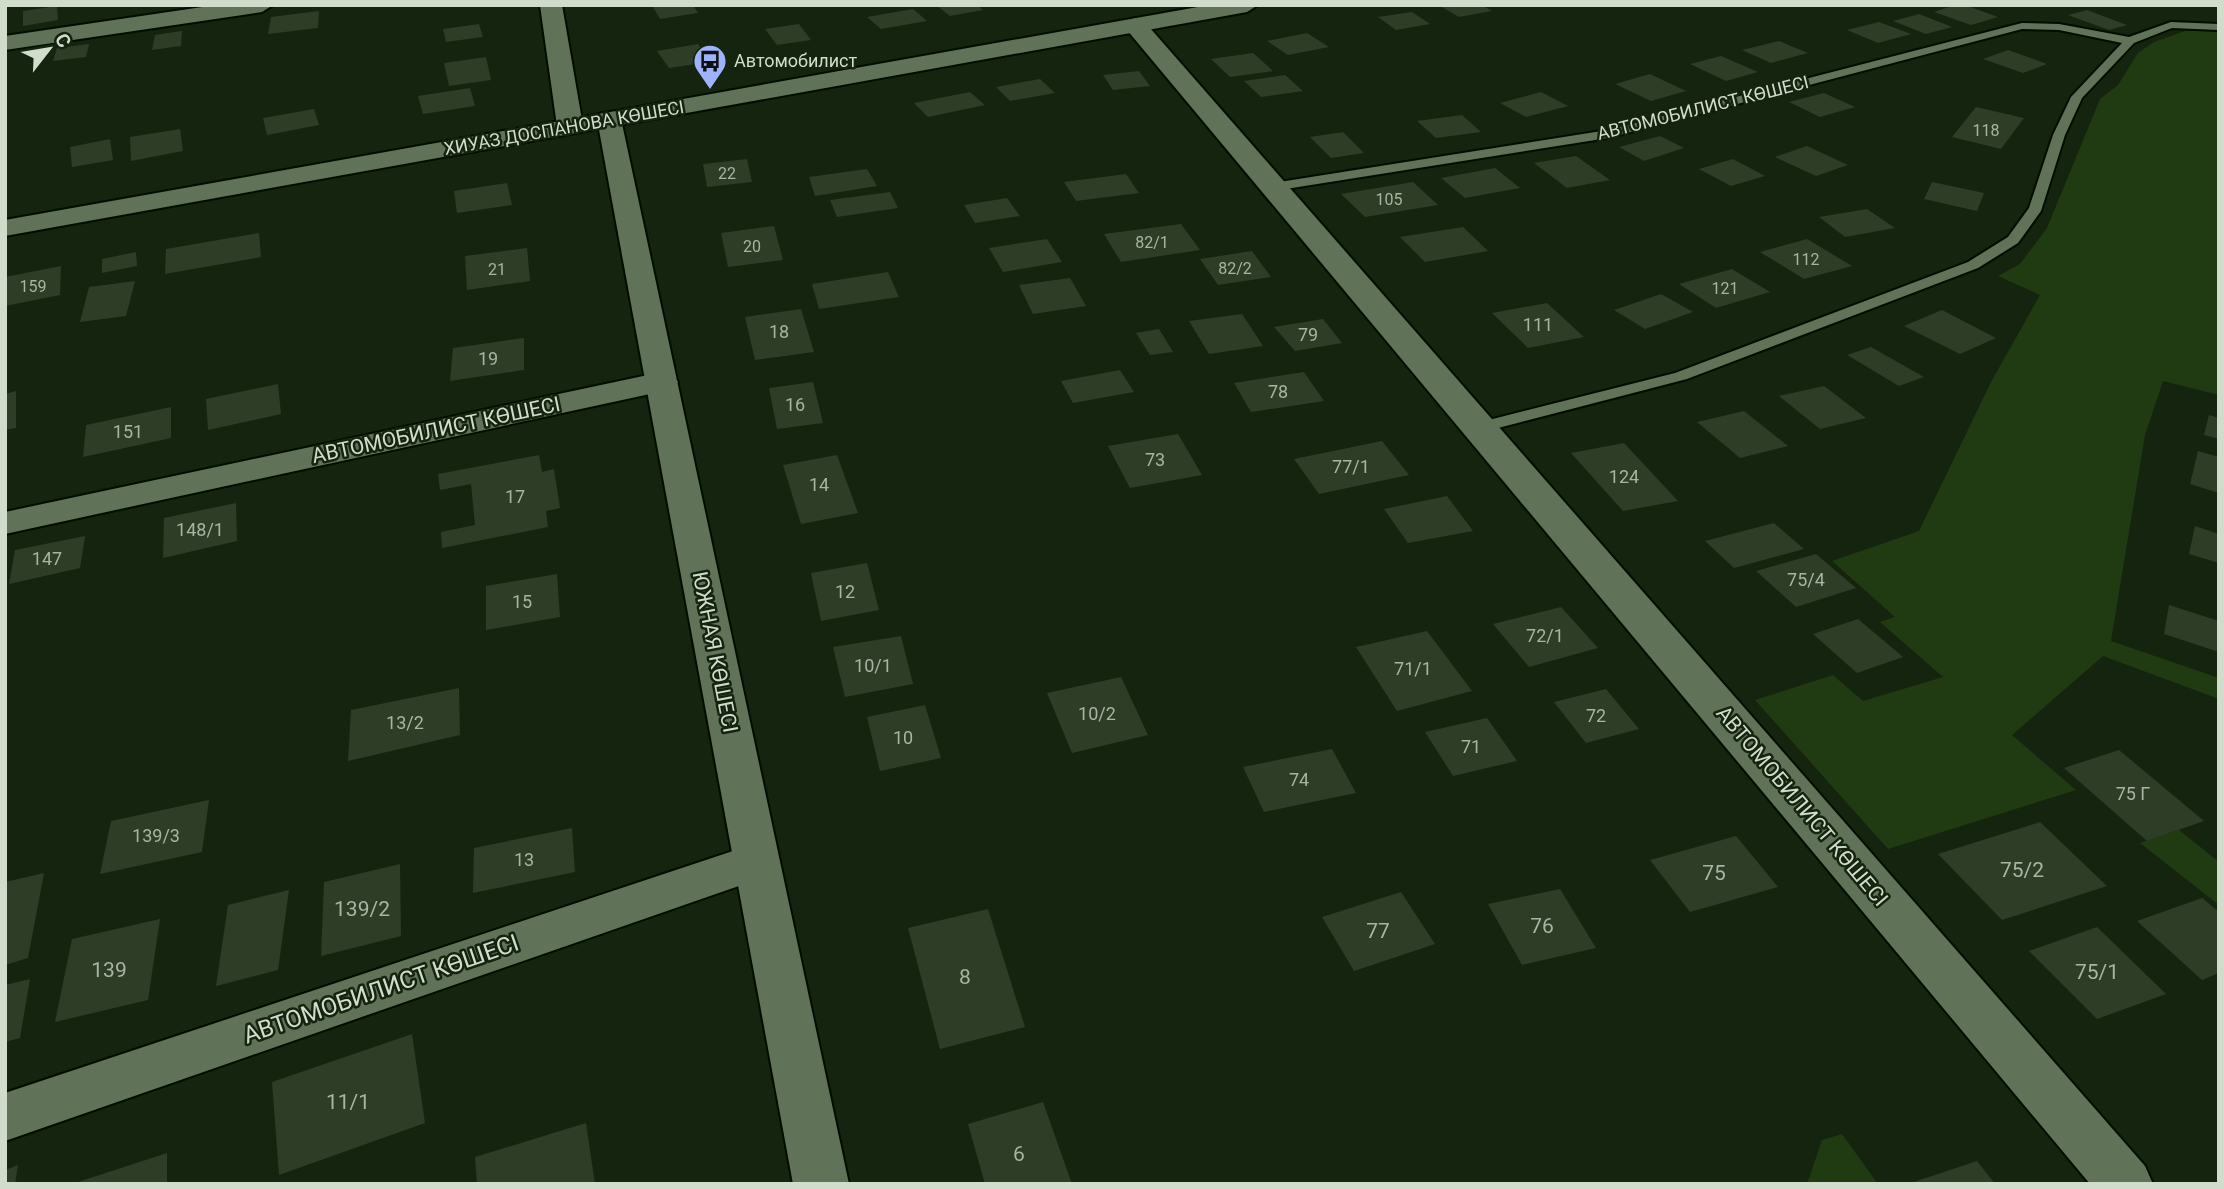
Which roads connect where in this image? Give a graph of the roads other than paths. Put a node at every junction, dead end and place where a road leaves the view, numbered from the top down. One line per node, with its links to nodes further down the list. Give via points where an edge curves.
1 (262, 5): 7 (street)
2 (551, 5): 9 (street)
3 (1247, 5): 4 (street, ХИУАЗ ДОСПАНОВА КӨШЕСІ)
4 (1135, 25): 8 (street, ХИУАЗ ДОСПАНОВА КӨШЕСІ); 10 (street, АВТОМОБИЛИСТ КӨШЕСІ)
5 (2219, 27): 6 (lane, via 2171,25)
6 (2130, 41): 10 (lane, АВТОМОБИЛИСТ КӨШЕСІ, via 2059,27 2022,26 1608,134); 13 (lane, via 2077,97 2059,135 2036,208 2013,240 1973,265 1681,376)
7 (5, 43)
8 (610, 119): 9 (street, ХИУАЗ ДОСПАНОВА КӨШЕСІ); 12 (street, ЮЖНАЯ КӨШЕСІ)
9 (570, 126): 11 (street, ХИУАЗ ДОСПАНОВА КӨШЕСІ)
10 (1273, 187): 13 (street, АВТОМОБИЛИСТ КӨШЕСІ)
11 (5, 228)
12 (662, 382): 14 (street, АВТОМОБИЛИСТ КӨШЕСІ); 15 (street, ЮЖНАЯ КӨШЕСІ)
13 (1479, 428): 18 (street, АВТОМОБИЛИСТ КӨШЕСІ)
14 (5, 523)
15 (757, 861): 16 (street, АВТОМОБИЛИСТ КӨШЕСІ); 17 (street, ЮЖНАЯ КӨШЕСІ)
16 (5, 1117)
17 (821, 1184)
18 (2125, 1184)

